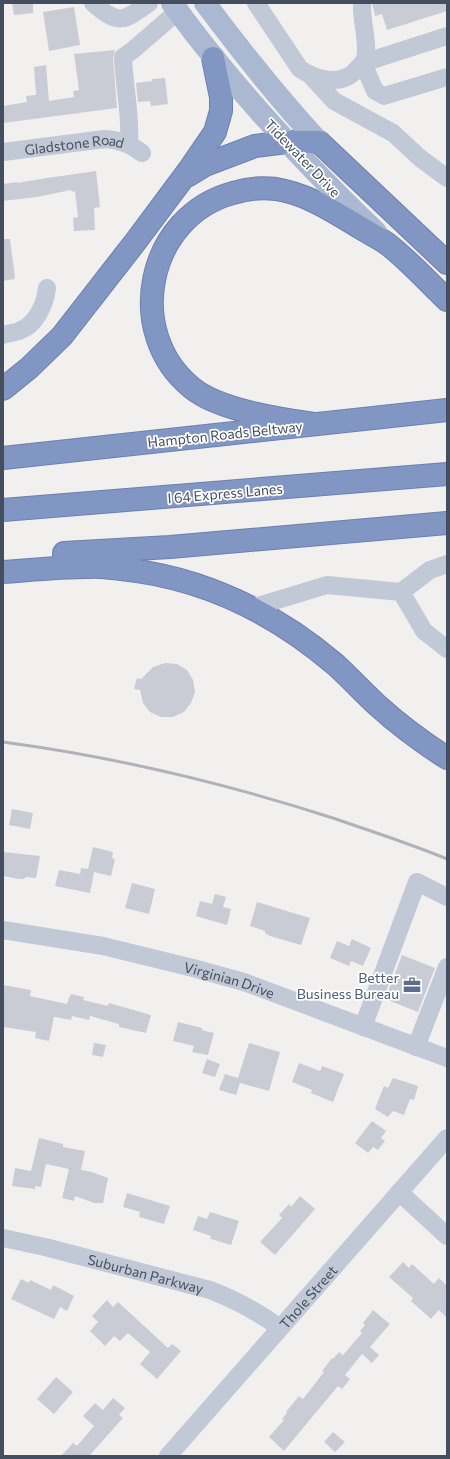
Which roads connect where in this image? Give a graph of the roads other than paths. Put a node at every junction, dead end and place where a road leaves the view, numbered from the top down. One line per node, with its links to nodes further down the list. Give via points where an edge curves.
1 (92, 3): 2 (street, via 106,15 121,20 132,16)
2 (149, 3)
3 (205, 3): 13 (main road, Tidewater Drive, via 257,72)
4 (256, 3): 10 (street, via 300,69)
5 (362, 3): 9 (street, via 365,59)
6 (175, 7): 8 (main road, Tidewater Drive); 14 (street, Gladstone Road, via 123,57 130,126 136,148 116,139 105,138)
7 (447, 36): 9 (street)
8 (214, 58): 12 (main road, Tidewater Drive); 16 (highway, via 221,97 220,119 215,132)
9 (362, 63): 10 (street, via 355,72 345,78 323,80); 11 (street, via 375,91 384,96)
10 (311, 76): 15 (street, via 334,101 393,133)
11 (447, 77)
12 (287, 142): 13 (highway); 16 (highway, via 256,146 205,165); 18 (main road, Tidewater Drive)
13 (319, 142): 17 (highway, Tidewater Drive)
14 (3, 152)
15 (447, 178)
16 (181, 180): 24 (highway, via 62,336)
17 (361, 184): 19 (highway, via 398,208); 20 (highway, Tidewater Drive)
18 (390, 245): 22 (highway, Tidewater Drive); 26 (highway, via 315,201 296,193 258,188 242,190 204,204 174,233 164,251 154,276 151,308 160,346 179,375 192,388 226,404 277,418)
19 (447, 246)
20 (447, 263)
21 (47, 288): 23 (street, via 43,305 30,325 20,331)
22 (447, 300)
23 (3, 335)
24 (3, 389)
25 (447, 410): 26 (highway, Hampton Roads Beltway)
26 (314, 424): 27 (highway, Hampton Roads Beltway)
27 (3, 458)
28 (447, 474): 29 (highway, I 64 Express Lanes)
29 (3, 510)
30 (447, 523): 31 (highway)
31 (3, 557)
32 (447, 564): 34 (street, via 430,570)
33 (3, 572): 35 (highway, via 89,566 144,572 205,587)
34 (401, 592): 35 (street, via 327,585); 36 (street, via 424,631)
35 (251, 608): 37 (highway, via 306,642 403,727)
36 (447, 650)
37 (447, 758)
38 (447, 897): 41 (street, via 418,882)
39 (3, 930): 41 (street, Virginian Drive, via 103,946 207,972 244,982)
40 (447, 967): 42 (street)
41 (363, 1027): 42 (street, Virginian Drive)
42 (416, 1047): 43 (street, Virginian Drive)
43 (446, 1057)
44 (447, 1138): 45 (street, Thole Street)
45 (399, 1192): 46 (street); 48 (street, Thole Street)
46 (447, 1236)
47 (3, 1238): 48 (street, Suburban Parkway, via 210,1290 258,1312)
48 (280, 1328): 49 (street, Thole Street)
49 (168, 1456)

